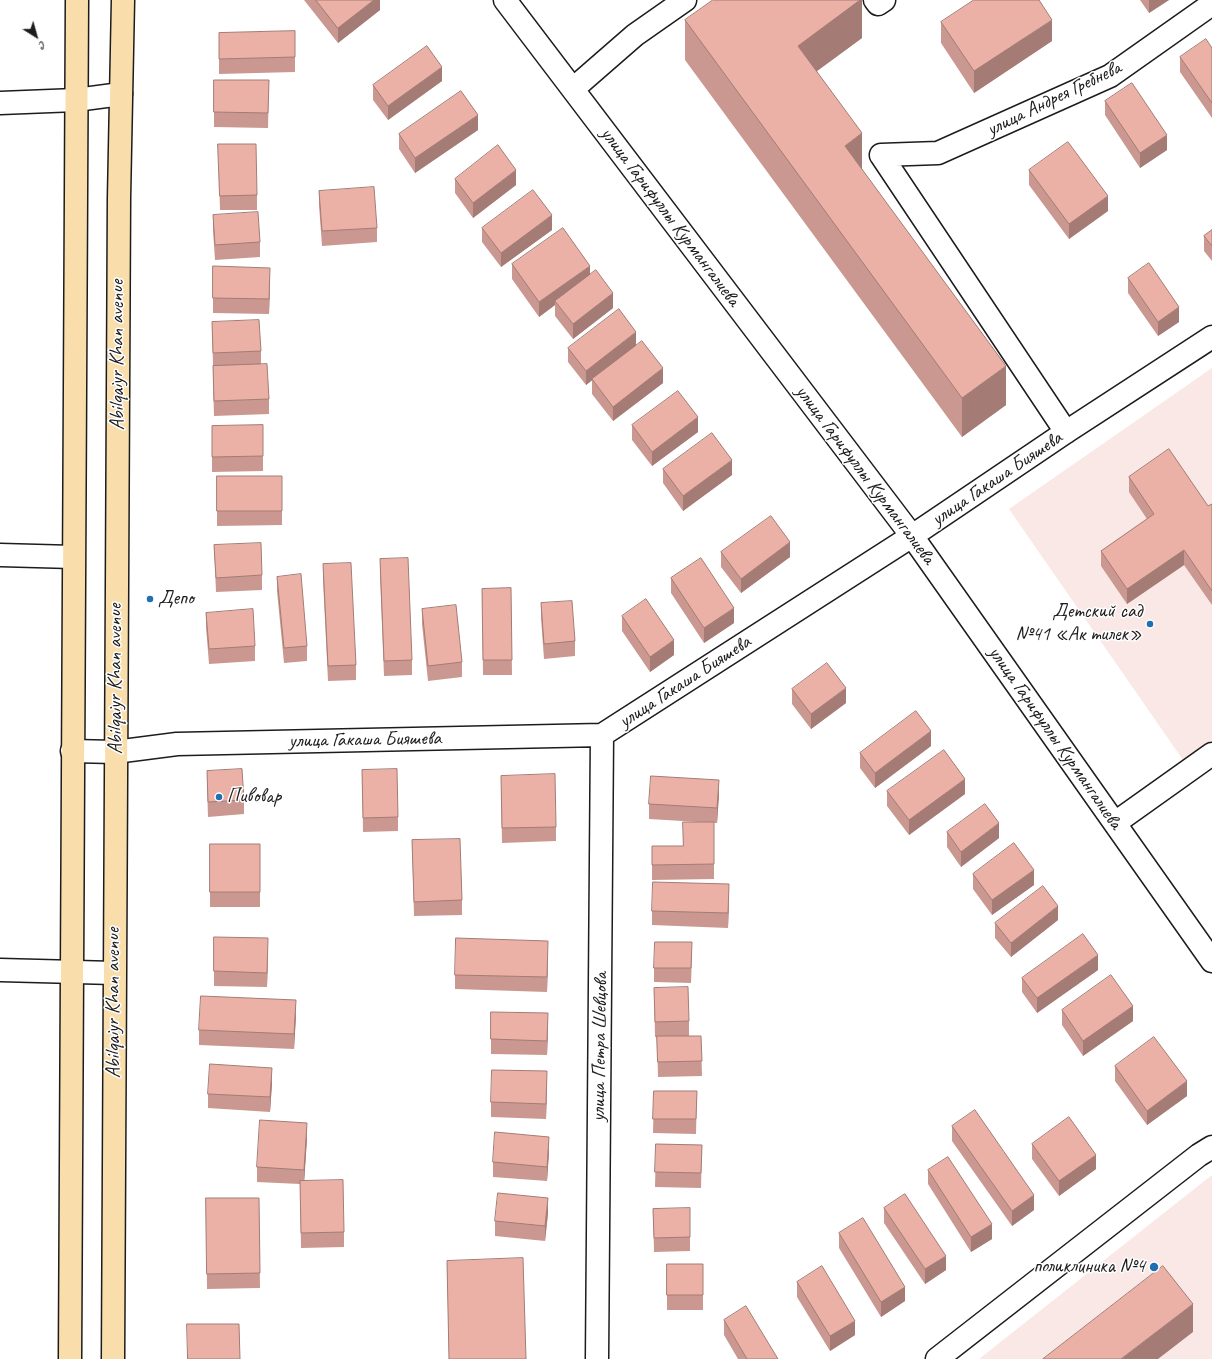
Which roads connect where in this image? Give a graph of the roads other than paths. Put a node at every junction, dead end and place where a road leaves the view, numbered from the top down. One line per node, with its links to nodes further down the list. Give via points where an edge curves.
1 (77, 0): 10 (main road)
2 (123, 0): 9 (main road, Abilqaiyr Khan avenue)
3 (505, 0): 8 (street, улица Гарифуллы Курмангалиева)
4 (685, 0): 8 (street, via 635,35)
5 (875, 0): 6 (street, via 878,4)
6 (884, 0)
7 (1212, 4): 13 (street, улица Андрея Гребнева, via 1103,79 938,153 881,155)
8 (573, 89): 14 (street, улица Гарифуллы Курмангалиева)
9 (121, 94): 10 (street); 19 (main road, Abilqaiyr Khan avenue)
10 (76, 100): 11 (street); 16 (main road)
11 (0, 103)
12 (1212, 337): 13 (street, улица Гакаша Бияшева)
13 (1066, 432): 14 (street, улица Гакаша Бияшева)
14 (912, 536): 17 (street, улица Гакаша Бияшева); 21 (street, улица Гарифуллы Курмангалиева)
15 (0, 556): 16 (street)
16 (73, 558): 18 (main road)
17 (602, 735): 19 (street, улица Гакаша Бияшева, via 177,744); 29 (street, улица Петра Шевцова)
18 (72, 752): 19 (street, улица Гакаша Бияшева); 24 (main road)
19 (115, 752): 25 (main road, Abilqaiyr Khan avenue)
20 (1212, 754): 21 (street)
21 (1115, 823): 22 (street, улица Гарифуллы Курмангалиева)
22 (1212, 961)
23 (0, 970): 24 (street)
24 (71, 972): 25 (street); 27 (main road)
25 (114, 973): 28 (main road, Abilqaiyr Khan avenue)
26 (1212, 1147): 30 (street)
27 (70, 1359)
28 (113, 1359)
29 (597, 1359)
30 (936, 1359)

